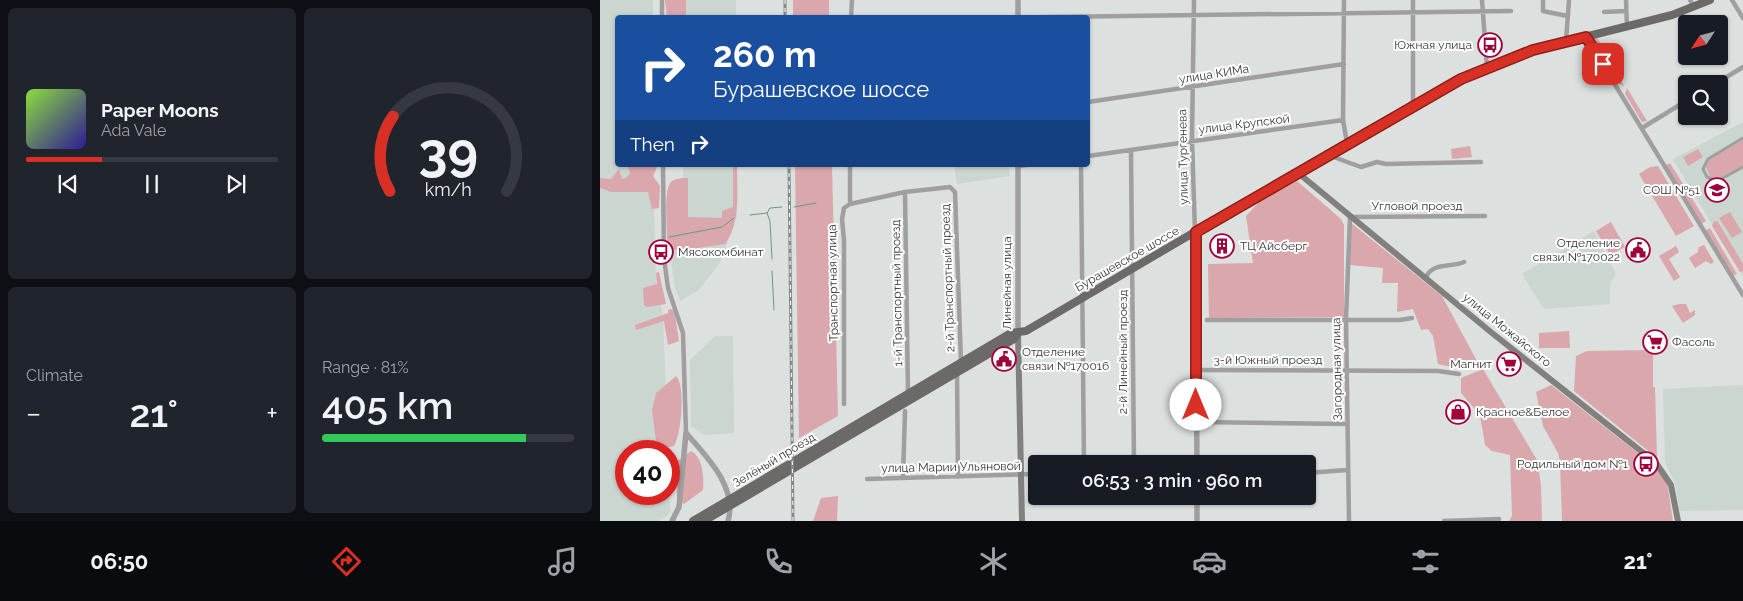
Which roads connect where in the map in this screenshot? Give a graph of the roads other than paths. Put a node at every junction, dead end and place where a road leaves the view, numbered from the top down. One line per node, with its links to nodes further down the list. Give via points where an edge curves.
1 (662, 0): 21 (street)
2 (852, 0): 22 (street)
3 (1018, 0): 23 (street)
4 (1194, 0): 24 (street, улица Тургенева)
5 (1344, 0): 20 (street)
6 (1412, 0): 19 (street)
7 (1482, 0): 15 (street)
8 (1543, 0): 26 (street, via 1543,11)
9 (1569, 0): 26 (street)
10 (1626, 0): 17 (street)
11 (1690, 0): 14 (street)
12 (1710, 0): 14 (main road, Бурашевское шоссе)
13 (1732, 0): 27 (street)
14 (1694, 7): 28 (main road, Бурашевское шоссе)
15 (1482, 11): 16 (street); 19 (street); 33 (street)
16 (1511, 11)
17 (1626, 11): 18 (street); 28 (street)
18 (1604, 12)
19 (1413, 13): 20 (street); 37 (street)
20 (1344, 14): 24 (street); 31 (street)
21 (662, 15)
22 (851, 15)
23 (1018, 15)
24 (1193, 15): 25 (street); 35 (street, улица Тургенева)
25 (1090, 16)
26 (1567, 16): 30 (street)
27 (1743, 18)
28 (1627, 27): 29 (main road, Бурашевское шоссе)
29 (1586, 37): 30 (main road, Бурашевское шоссе); 40 (street)
30 (1566, 41): 33 (main road, Бурашевское шоссе)
31 (1344, 64): 35 (street, улица КИМа); 39 (street)
32 (1743, 67): 34 (street)
33 (1487, 68): 37 (main road, Бурашевское шоссе)
34 (1728, 76)
35 (1192, 87): 36 (street, улица КИМа); 42 (street, улица Тургенева)
36 (1090, 102)
37 (1413, 105): 43 (main road, Бурашевское шоссе)
38 (1678, 106): 40 (street)
39 (1343, 120): 42 (street, улица Крупской); 43 (street)
40 (1642, 128): 63 (street)
41 (1743, 138): 52 (street, via 1708,159 1703,169 1707,177 1717,181)
42 (1192, 140): 44 (street, улица Крупской); 59 (street, улица Тургенева)
43 (1347, 143): 45 (main road, Бурашевское шоссе)
44 (1131, 150): 46 (street, улица Крупской); 61 (street, 2-й Линейный проезд)
45 (1328, 155): 47 (street, via 1361,167 1377,162); 53 (main road, Бурашевское шоссе)
46 (1090, 156)
47 (1481, 162)
48 (663, 167): 81 (street, via 664,258 668,288 683,333)
49 (850, 167): 56 (street, Транспортная улица)
50 (1018, 167): 69 (street, Линейная улица)
51 (1081, 167): 65 (street)
52 (1743, 168): 54 (street)
53 (1297, 172): 58 (main road, улица Можайского); 59 (main road, Бурашевское шоссе)
54 (1721, 182)
55 (905, 192): 56 (street); 70 (street, 2-й Транспортный проезд, via 950,187 956,192); 75 (street, 1-й Транспортный проезд)
56 (850, 204): 76 (street, Транспортная улица, via 844,208 842,219)
57 (1485, 216): 58 (street, Угловой проезд)
58 (1350, 217): 62 (main road, улица Можайского); 67 (street, Загородная улица)
59 (1196, 232): 61 (main road, Бурашевское шоссе); 71 (street, улица Тургенева)
60 (1464, 262): 62 (street, via 1435,267)
61 (1133, 268): 65 (main road, Бурашевское шоссе); 85 (street, 2-й Линейный проезд)
62 (1427, 275): 104 (main road, улица Можайского, via 1658,466 1671,485)
63 (1741, 286): 64 (street)
64 (1743, 295)
65 (1081, 298): 69 (main road, Бурашевское шоссе); 84 (street)
66 (1412, 318): 67 (street)
67 (1346, 319): 68 (street); 72 (street, Загородная улица)
68 (1206, 320)
69 (1018, 333): 70 (main road, Бурашевское шоссе, via 1010,333); 73 (main road, Бурашевское шоссе, via 1014,339); 89 (main road, Линейная улица)
70 (961, 362): 75 (main road, Бурашевское шоссе)
71 (1196, 370): 72 (street, 3-й Южный проезд); 79 (street, улица Тургенева)
72 (1347, 370): 74 (street, 3-й Южный проезд, via 1438,370); 80 (street, Загородная улица)
73 (957, 372): 78 (main road, Бурашевское шоссе); 91 (street)
74 (1458, 374)
75 (908, 393): 78 (main road, Бурашевское шоссе)
76 (844, 404)
77 (904, 411): 92 (street)
78 (868, 421): 97 (main road, Зелёный проезд); 98 (main road, Зелёный проезд)
79 (1197, 422): 80 (street); 86 (street, улица Тургенева)
80 (1347, 424): 87 (street, Загородная улица)
81 (686, 433): 82 (street); 83 (street)
82 (702, 451): 83 (street, via 692,448); 99 (street, via 723,483 730,505)
83 (684, 453): 96 (street, via 679,507)
84 (1084, 455)
85 (1134, 455)
86 (1197, 455)
87 (1347, 470): 88 (street); 102 (street, Загородная улица)
88 (1316, 472)
89 (1021, 475): 90 (street, улица Марии Ульяновой); 91 (street, улица Марии Ульяновой); 100 (main road, Линейная улица)
90 (1028, 475)
91 (958, 477): 92 (street, улица Марии Ульяновой)
92 (903, 478): 93 (street, улица Марии Ульяновой)
93 (867, 479)
94 (1197, 505): 101 (street)
95 (1499, 520): 103 (street)
96 (672, 521)
97 (693, 521)
98 (704, 521)
99 (728, 521)
100 (1022, 521)
101 (1197, 521)
102 (1348, 521)
103 (1444, 521)
104 (1678, 521)

